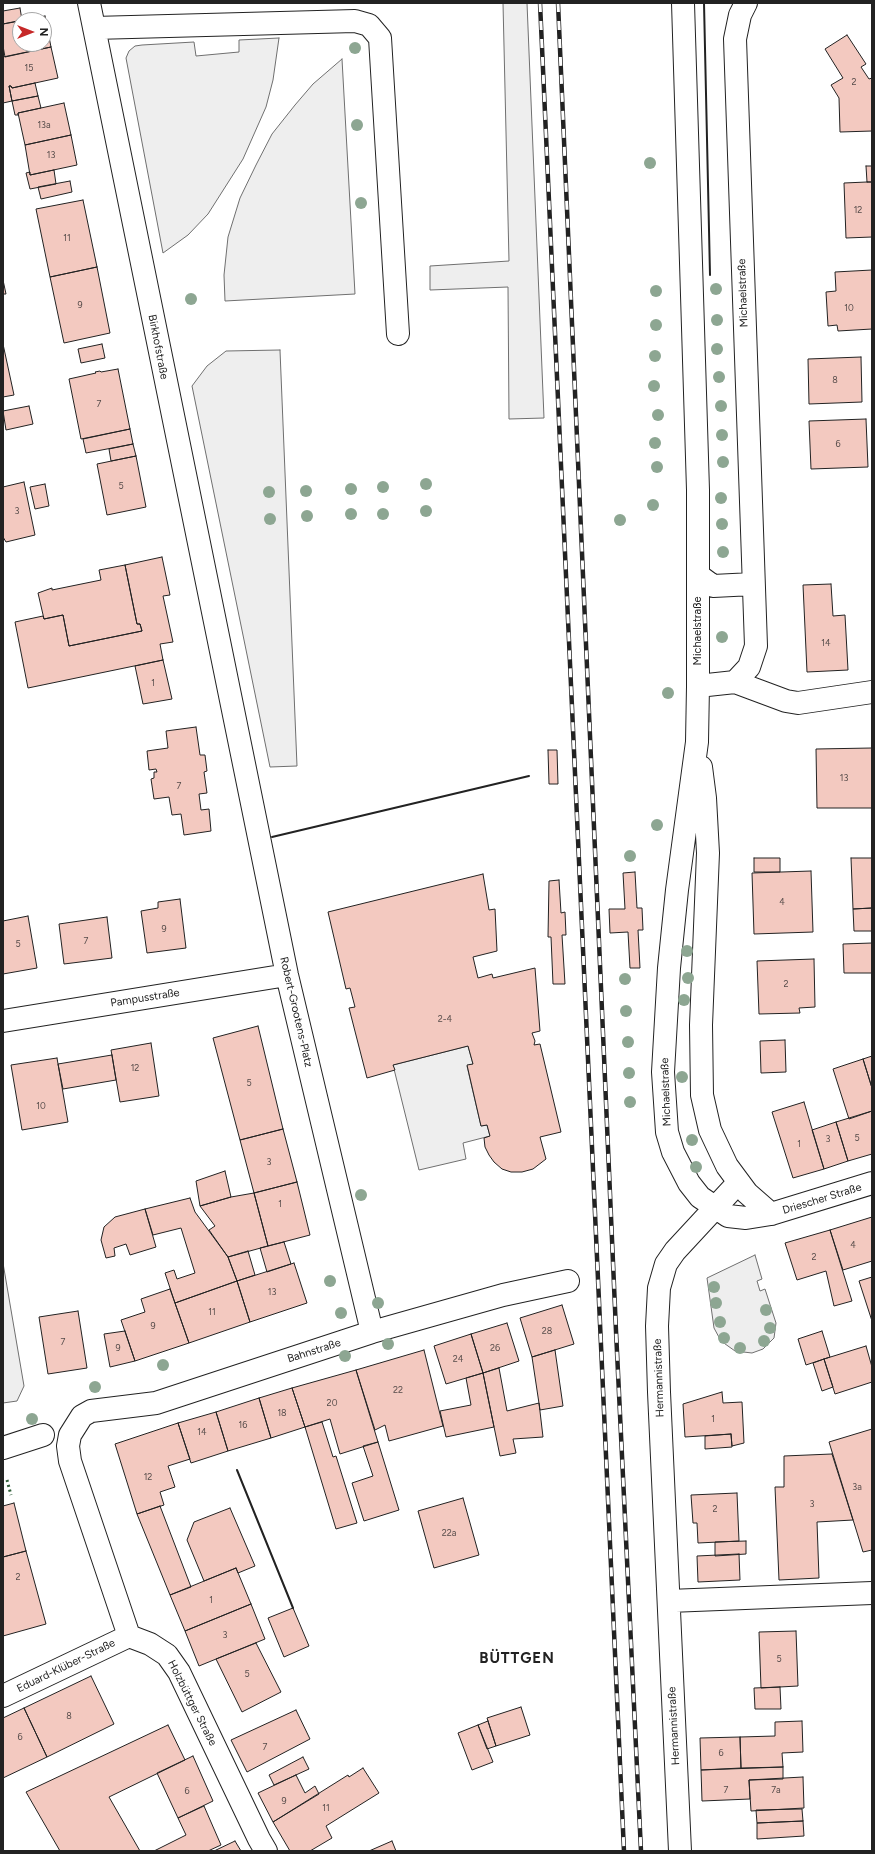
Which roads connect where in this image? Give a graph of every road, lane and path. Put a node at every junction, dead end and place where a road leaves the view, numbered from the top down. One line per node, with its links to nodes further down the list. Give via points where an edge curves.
1 (89, 3): 4 (street, Birkhofstraße)
2 (683, 3): 6 (street, Michaelstraße, via 698,490)
3 (746, 3): 7 (street, Michaelstraße, via 740,15 735,39)
4 (94, 28): 5 (street, via 355,21 369,25 380,38); 10 (street, Birkhofstraße)
5 (398, 334)
6 (698, 575): 7 (street, Michaelstraße, via 713,586); 9 (street, Michaelstraße)
7 (753, 584): 8 (street, Michaelstraße, via 756,646 749,668)
8 (735, 682): 9 (street); 11 (street, via 786,702 798,703)
9 (698, 686): 12 (street, Michaelstraße)
10 (229, 690): 13 (street, Robert-Grootens-Platz)
11 (872, 692)
12 (697, 742): 16 (street, Michaelstraße, via 705,798 708,853 702,1095 713,1137); 17 (street, Michaelstraße, via 677,890 663,1072 667,1132 673,1152 689,1184)
13 (287, 975): 14 (street, Pampusstraße); 20 (street, Robert-Grootens-Platz)
14 (3, 1022)
15 (872, 1183): 18 (street, Driescher Straße)
16 (738, 1184): 17 (street, Hermannistraße); 18 (street, Michaelstraße)
17 (714, 1208): 18 (street, Michaelstraße, via 736,1218); 24 (street, Hermannistraße, via 666,1264 659,1288 659,1392)
18 (771, 1214)
19 (568, 1281): 20 (street, Bahnstraße, via 503,1295)
20 (372, 1332): 25 (street, Bahnstraße, via 156,1404 91,1411 82,1416 70,1435 70,1461)
21 (43, 1435): 22 (street)
22 (3, 1448)
23 (872, 1593): 24 (street)
24 (669, 1601): 28 (street, Hermannistraße)
25 (129, 1636): 26 (street, Eduard-Klüber-Straße); 27 (street, Holzbüttger Straße, via 150,1644 167,1655 179,1672)
26 (3, 1696)
27 (266, 1851)
28 (680, 1851)

